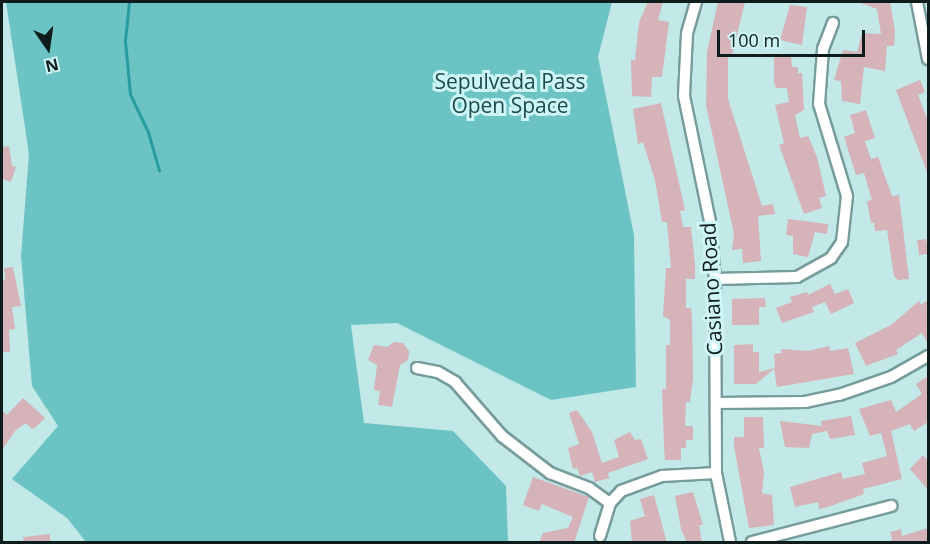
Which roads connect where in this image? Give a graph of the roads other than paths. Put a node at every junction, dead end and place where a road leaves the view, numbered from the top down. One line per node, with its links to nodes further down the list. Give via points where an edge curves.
1 (696, 2): 5 (street, Casiano Road, via 687,34 684,96 710,222)
2 (916, 2): 4 (street)
3 (833, 23): 5 (street, via 823,49 819,104 847,196 842,242 831,258 797,277)
4 (928, 59)
5 (715, 279): 8 (street, Casiano Road)
6 (928, 356): 8 (street, via 891,377 838,395 805,402)
7 (417, 368): 10 (street, via 438,372 456,382 502,436 550,473 589,488)
8 (716, 403): 9 (street, Casiano Road)
9 (716, 473): 10 (street, via 638,482 621,490); 13 (street, Casiano Road)
10 (610, 503): 12 (street)
11 (891, 506): 14 (street)
12 (600, 536)
13 (730, 543)
14 (752, 543)

